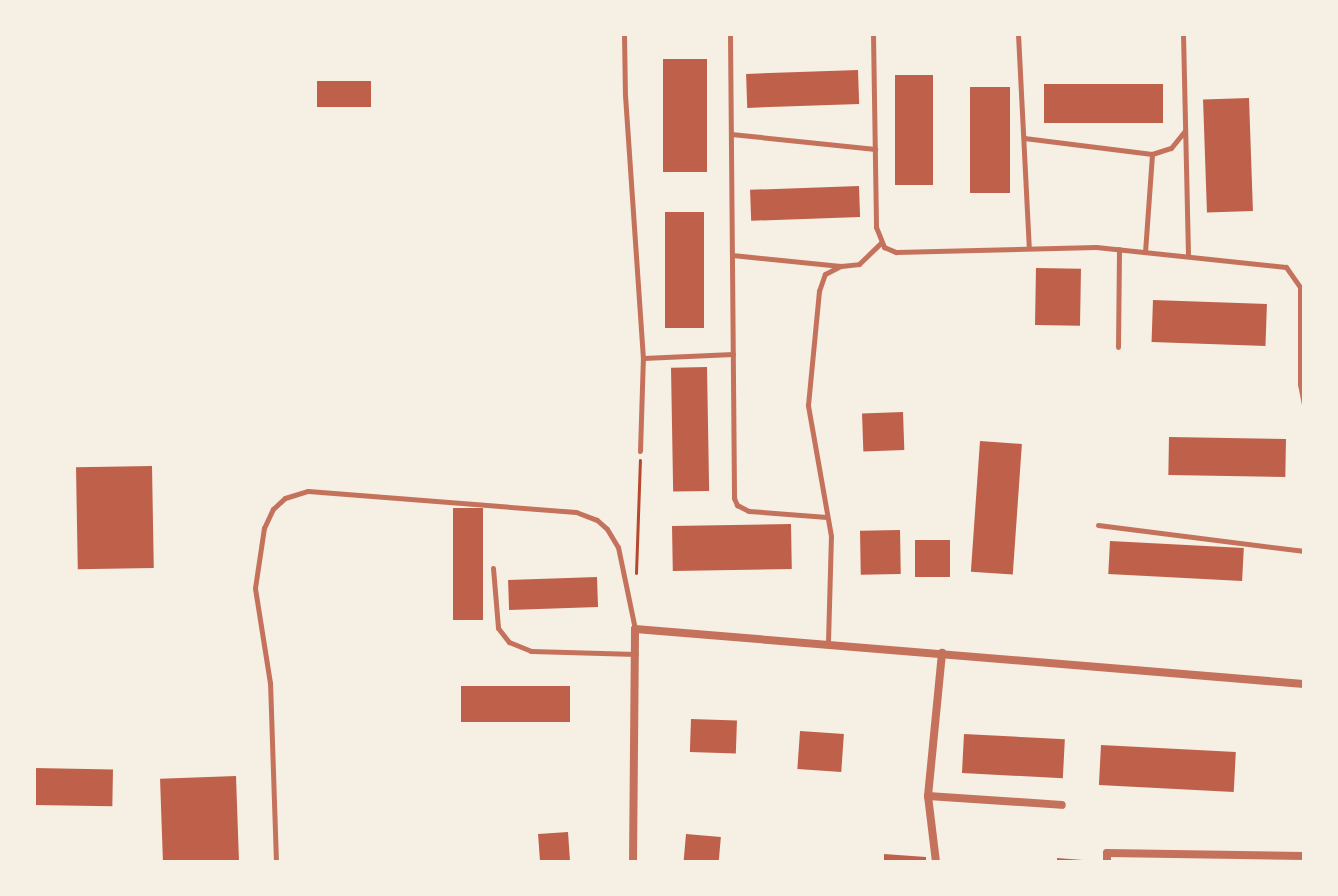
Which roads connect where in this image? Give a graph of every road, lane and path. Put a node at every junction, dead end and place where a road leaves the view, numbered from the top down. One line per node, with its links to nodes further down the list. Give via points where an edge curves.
1 (624, 34): 20 (lane)
2 (730, 34): 7 (lane)
3 (873, 34): 9 (lane)
4 (1018, 34): 8 (lane)
5 (1183, 34): 6 (lane)
6 (1185, 130): 10 (lane, via 1171,148); 16 (lane)
7 (731, 134): 9 (lane); 15 (lane)
8 (1024, 138): 10 (lane); 12 (lane)
9 (875, 149): 11 (lane)
10 (1152, 154): 14 (lane)
11 (881, 243): 12 (lane, via 896,252); 17 (lane, via 865,261)
12 (1029, 248): 13 (lane)
13 (1119, 249): 14 (lane); 18 (lane)
14 (1145, 252): 16 (lane)
15 (732, 255): 17 (lane); 19 (lane)
16 (1188, 255): 21 (lane, via 1272,263 1294,276 1300,287)
17 (841, 266): 23 (lane, via 825,274 819,291 808,405)
18 (1118, 347)
19 (733, 354): 20 (lane); 23 (lane, via 737,505 749,511)
20 (643, 358): 22 (lane)
21 (1304, 405)
22 (640, 451): 27 (path)
23 (827, 517): 29 (lane)
24 (1098, 525): 25 (lane)
25 (1304, 551)
26 (493, 568): 31 (lane, via 498,628 509,642 531,651)
27 (636, 579)
28 (635, 629): 29 (street); 31 (street); 37 (lane, via 618,547 597,520 576,512 308,491 285,498 264,528 255,588 270,683)
29 (828, 642): 30 (street)
30 (942, 653): 32 (street); 33 (street)
31 (637, 654): 38 (street)
32 (1304, 684)
33 (928, 796): 34 (street); 39 (street)
34 (1062, 805)
35 (1304, 856): 36 (street)
36 (1147, 858): 40 (street, via 1107,853)
37 (276, 862)
38 (633, 862)
39 (936, 862)
40 (1107, 862)

